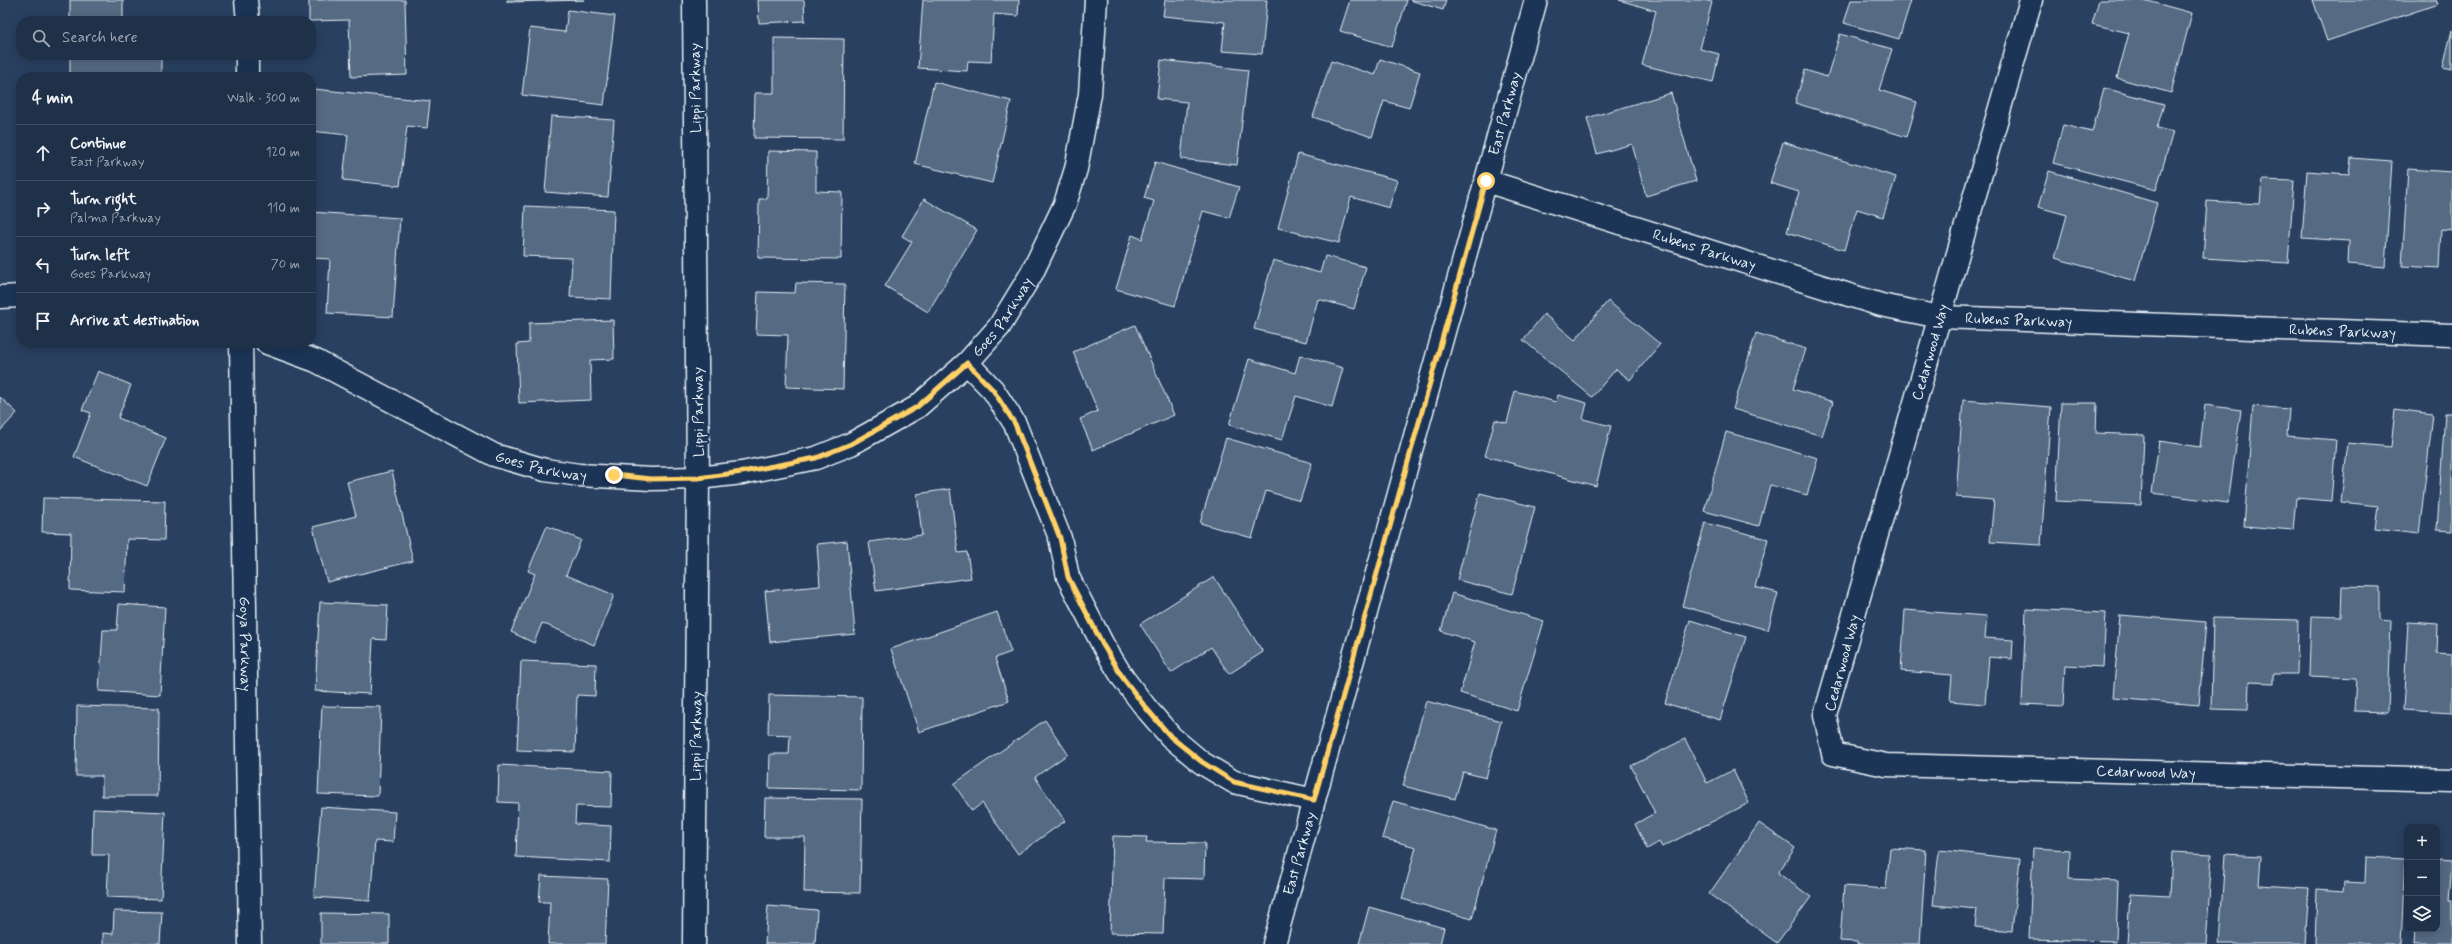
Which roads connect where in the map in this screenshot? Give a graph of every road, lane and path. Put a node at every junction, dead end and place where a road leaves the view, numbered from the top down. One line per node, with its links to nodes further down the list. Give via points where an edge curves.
1 (246, 0): 6 (street)
2 (694, 0): 17 (street, Lippi Parkway)
3 (1096, 0): 16 (street, Goes Parkway, via 1090,94 1076,169 1065,204 1032,273 999,327)
4 (1536, 0): 9 (street, East Parkway)
5 (2031, 0): 12 (street, Cedarwood Way)
6 (248, 16)
7 (247, 60): 8 (street)
8 (246, 72)
9 (1486, 181): 12 (street, Rubens Parkway, via 1881,305); 19 (street, East Parkway)
10 (16, 296): 11 (street)
11 (0, 297)
12 (1940, 316): 13 (street, Rubens Parkway); 18 (street, Cedarwood Way, via 1826,715 1834,754 1886,765)
13 (2452, 335)
14 (241, 348): 20 (street, Goya Parkway)
15 (281, 348): 17 (street, Goes Parkway, via 316,361 494,455 545,470 579,475 651,479)
16 (967, 363): 17 (street, Goes Parkway, via 917,407 851,444 816,458); 19 (street, via 993,390 1015,424 1060,538 1068,577 1103,645 1123,678 1146,708 1171,737 1202,762 1234,782)
17 (698, 478): 21 (street, Lippi Parkway)
18 (2452, 780)
19 (1314, 800): 22 (street, East Parkway)
20 (250, 944)
21 (694, 944)
22 (1274, 944)

